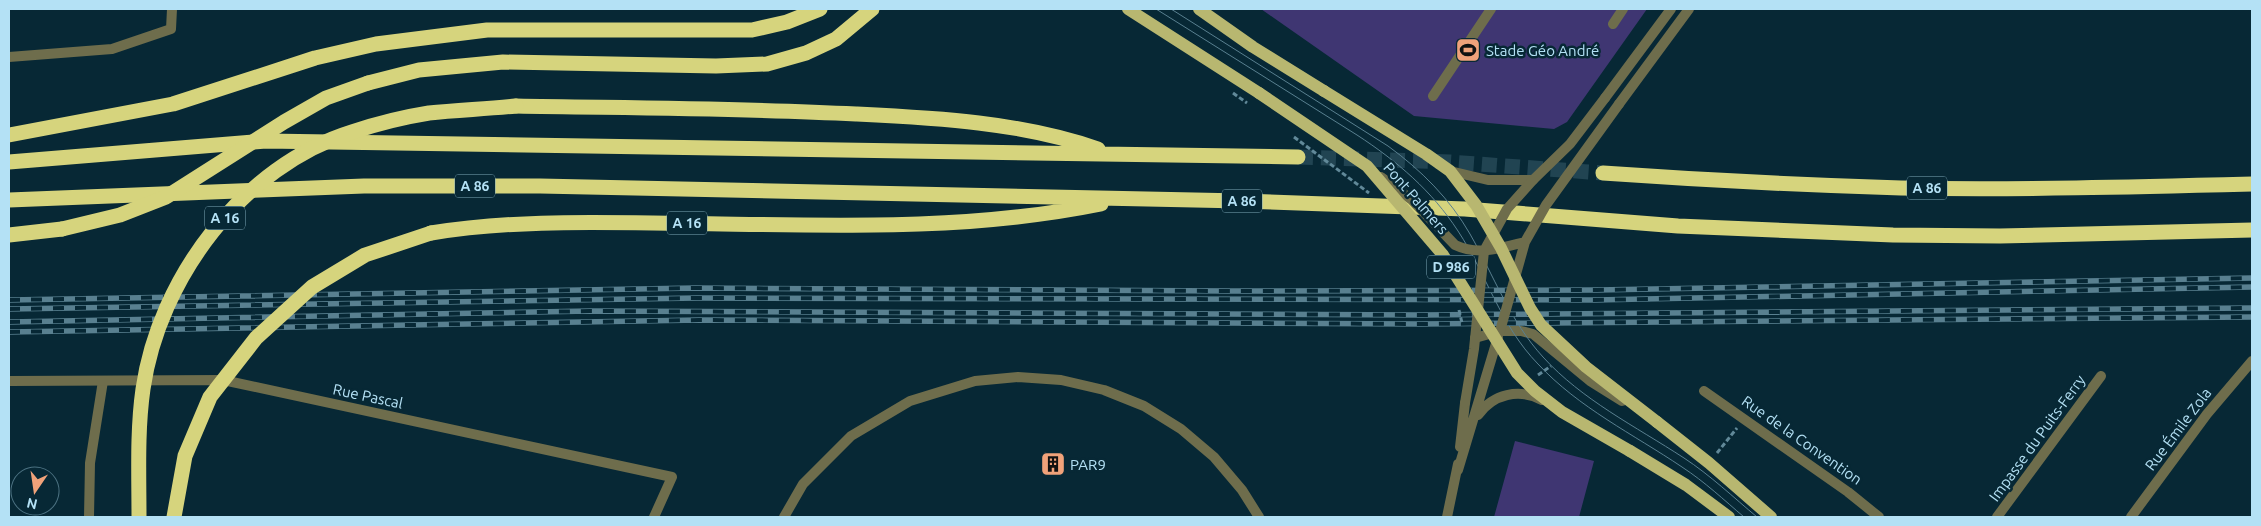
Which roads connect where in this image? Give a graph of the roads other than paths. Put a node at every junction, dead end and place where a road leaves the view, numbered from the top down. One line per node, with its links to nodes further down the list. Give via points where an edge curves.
1 (172, 9): 11 (street, via 171,29 112,50)
2 (820, 9): 13 (highway, via 787,22 752,30 487,30 376,44 315,58 173,104)
3 (872, 9): 26 (highway, bridge, via 836,39 806,53 767,64 502,62 419,70 368,83 326,98 166,197 120,215 62,229)
4 (1128, 9): 17 (main road, Pont Palmers / D 986, bridge)
5 (1199, 9): 18 (main road, bridge, via 1253,47)
6 (1491, 9): 12 (street)
7 (1623, 9): 10 (street)
8 (1671, 9): 20 (street, bridge, via 1570,144)
9 (1688, 9): 27 (street, bridge, via 1546,205)
10 (1613, 24)
11 (9, 57)
12 (1433, 96)
13 (9, 135)
14 (1111, 154): 15 (highway); 16 (highway, via 266,140); 44 (highway, A 16, bridge, via 1069,139 984,123 804,111 516,106 428,113 351,132 282,167 240,200 203,243 178,282 156,335 144,388 140,420)
15 (1298, 157)
16 (9, 162)
17 (1367, 166): 29 (street, bridge, via 1412,200 1454,245); 31 (main road, Pont Palmers / D 986, bridge, via 1443,255)
18 (1450, 171): 20 (street, via 1488,180); 25 (main road, bridge, via 1476,204)
19 (1603, 173): 21 (highway, A 86, via 1902,188)
20 (1533, 180): 25 (street, bridge, via 1507,209)
21 (2252, 184)
22 (1127, 199): 23 (highway, A 86, via 540,186 364,186); 24 (highway, A 86, via 1465,209 1678,226 1893,235 2010,236); 45 (highway, A 16, bridge, via 1036,215 943,223 554,222 471,227 431,233 365,255 312,287 256,338 210,397 185,456)
23 (9, 200)
24 (2252, 230)
25 (1492, 233): 28 (main road, bridge); 29 (street, bridge)
26 (9, 235)
27 (1525, 242): 28 (street, bridge); 30 (street, bridge)
28 (1501, 248): 29 (street, bridge); 30 (main road, bridge)
29 (1484, 251): 31 (street, bridge)
30 (1515, 280): 32 (street, bridge); 41 (main road, bridge, via 1541,325 1586,367)
31 (1477, 309): 32 (main road, Pont Palmers / D 986, bridge); 33 (street, bridge)
32 (1496, 336): 33 (street); 39 (street); 40 (main road, Pont Palmers / D 986, bridge, via 1517,373); 41 (street, bridge, via 1521,331 1534,334 1590,381)
33 (1475, 338): 42 (street, bridge)
34 (2252, 360): 54 (street, Rue Émile Zola, via 2206,414)
35 (2101, 376): 53 (street, Impasse du Puits-Ferry)
36 (103, 381): 37 (street, Rue Pascal); 43 (street, via 90,463); 46 (street, Rue Pascal, via 223,380 672,477)
37 (9, 382)
38 (1704, 391): 52 (street, Rue de la Convention)
39 (1481, 408): 40 (street, bridge, via 1514,393 1536,397); 42 (street)
40 (1558, 409): 50 (main road, Pont Palmers / D 986, bridge, via 1686,485)
41 (1657, 422): 51 (main road)
42 (1458, 470): 49 (street)
43 (89, 517)
44 (139, 517)
45 (174, 517)
46 (654, 517)
47 (784, 517): 48 (street, via 803,484 851,436 910,401 975,381 1018,377 1061,380 1104,390 1144,406 1181,429 1214,457 1242,490)
48 (1259, 517)
49 (1448, 517)
50 (1729, 517)
51 (1771, 517)
52 (1879, 517)
53 (1997, 517)
54 (2131, 517)

